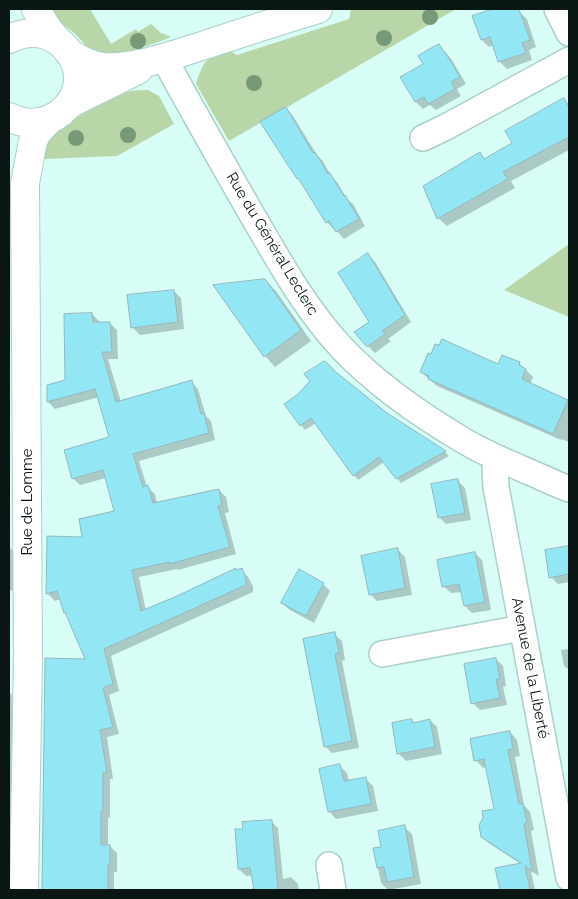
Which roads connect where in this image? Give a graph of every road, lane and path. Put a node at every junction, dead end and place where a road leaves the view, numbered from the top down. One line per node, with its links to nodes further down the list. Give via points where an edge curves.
1 (23, 9): 6 (main road, via 20,22)
2 (36, 9): 7 (main road)
3 (318, 9): 8 (main road)
4 (558, 9): 5 (street)
5 (569, 33)
6 (9, 38): 7 (main road, via 31,33 45,35)
7 (64, 47): 8 (main road, via 90,64 101,67); 10 (main road, via 76,66 77,79 75,92)
8 (164, 58): 10 (main road); 13 (street, Rue du Général Leclerc, via 290,280 331,336 412,408 444,430)
9 (569, 60): 12 (street)
10 (59, 112): 11 (main road, via 42,122 29,123); 19 (main road, Rue de Lomme, via 35,136 25,183 28,656)
11 (9, 116)
12 (423, 138)
13 (498, 458): 14 (street, Rue du Général Leclerc); 15 (street, Avenue de la Liberté, via 496,487)
14 (569, 489)
15 (522, 628): 16 (street); 18 (street, Avenue de la Liberté)
16 (382, 654)
17 (329, 865): 20 (street)
18 (569, 878)
19 (24, 890)
20 (333, 890)

